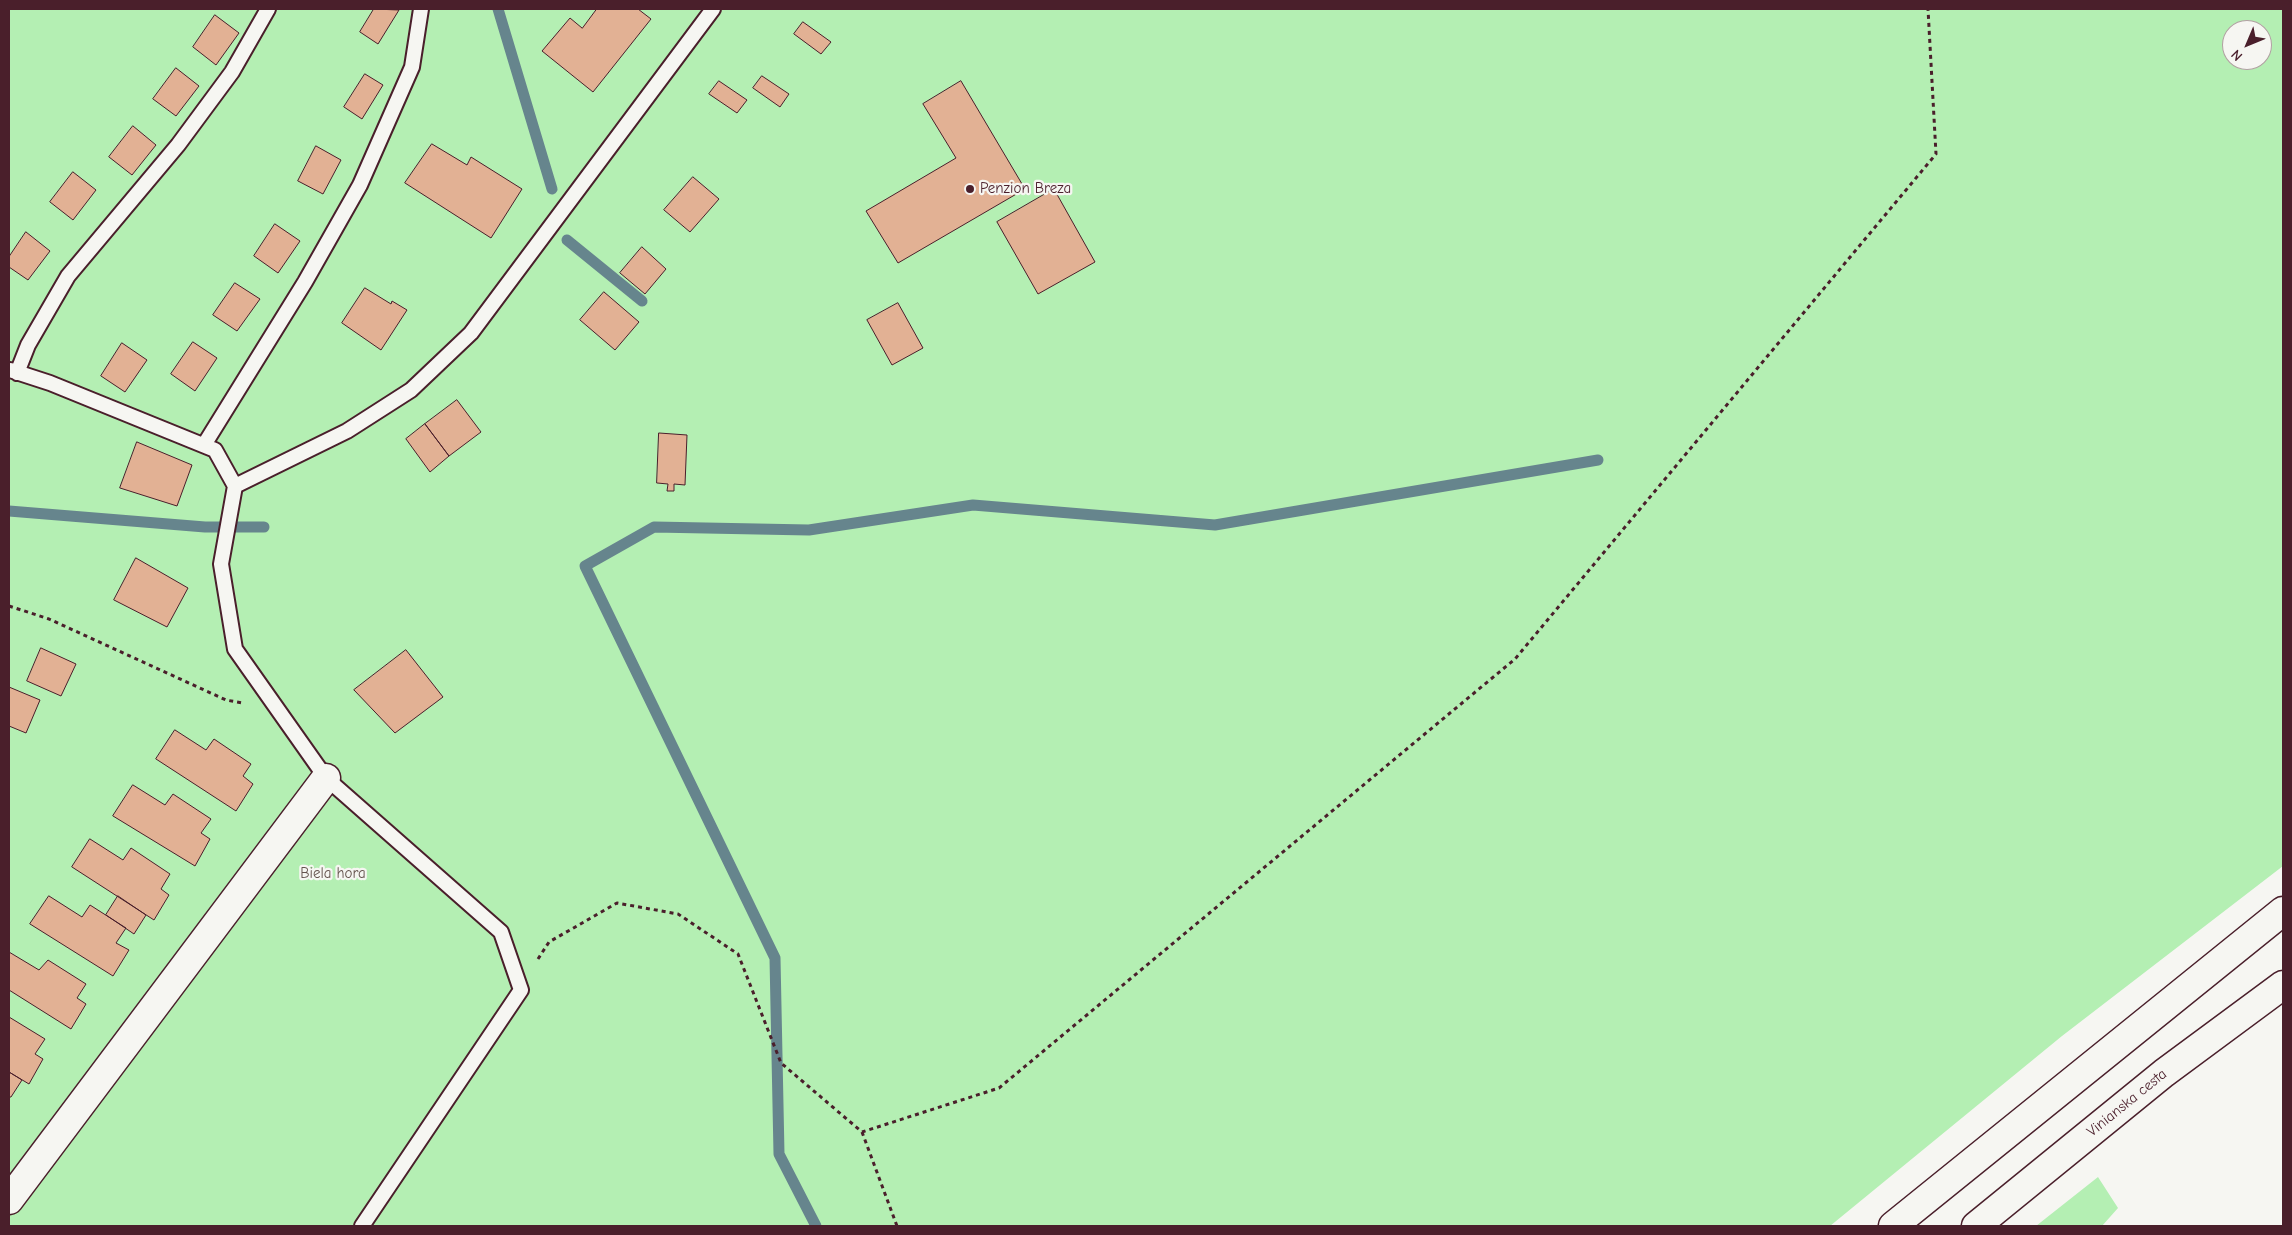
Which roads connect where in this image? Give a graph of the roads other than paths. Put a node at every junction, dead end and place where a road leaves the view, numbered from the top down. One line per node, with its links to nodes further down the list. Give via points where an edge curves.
1 (268, 9): 4 (lane, via 232,72 178,145 68,276)
2 (421, 9): 5 (lane, via 412,67 360,185 305,282)
3 (713, 9): 6 (lane, via 471,333 411,390 347,430)
4 (13, 372): 5 (lane, via 50,383)
5 (204, 446): 6 (lane, via 215,450)
6 (234, 492): 7 (lane, via 222,564 235,649)
7 (326, 778): 10 (main road); 11 (lane, via 501,932 520,990)
8 (2276, 916): 12 (main road)
9 (2283, 985): 13 (main road, Vinianska cesta, via 2164,1073)
10 (9, 1200)
11 (362, 1226)
12 (1893, 1226)
13 (1976, 1226)

